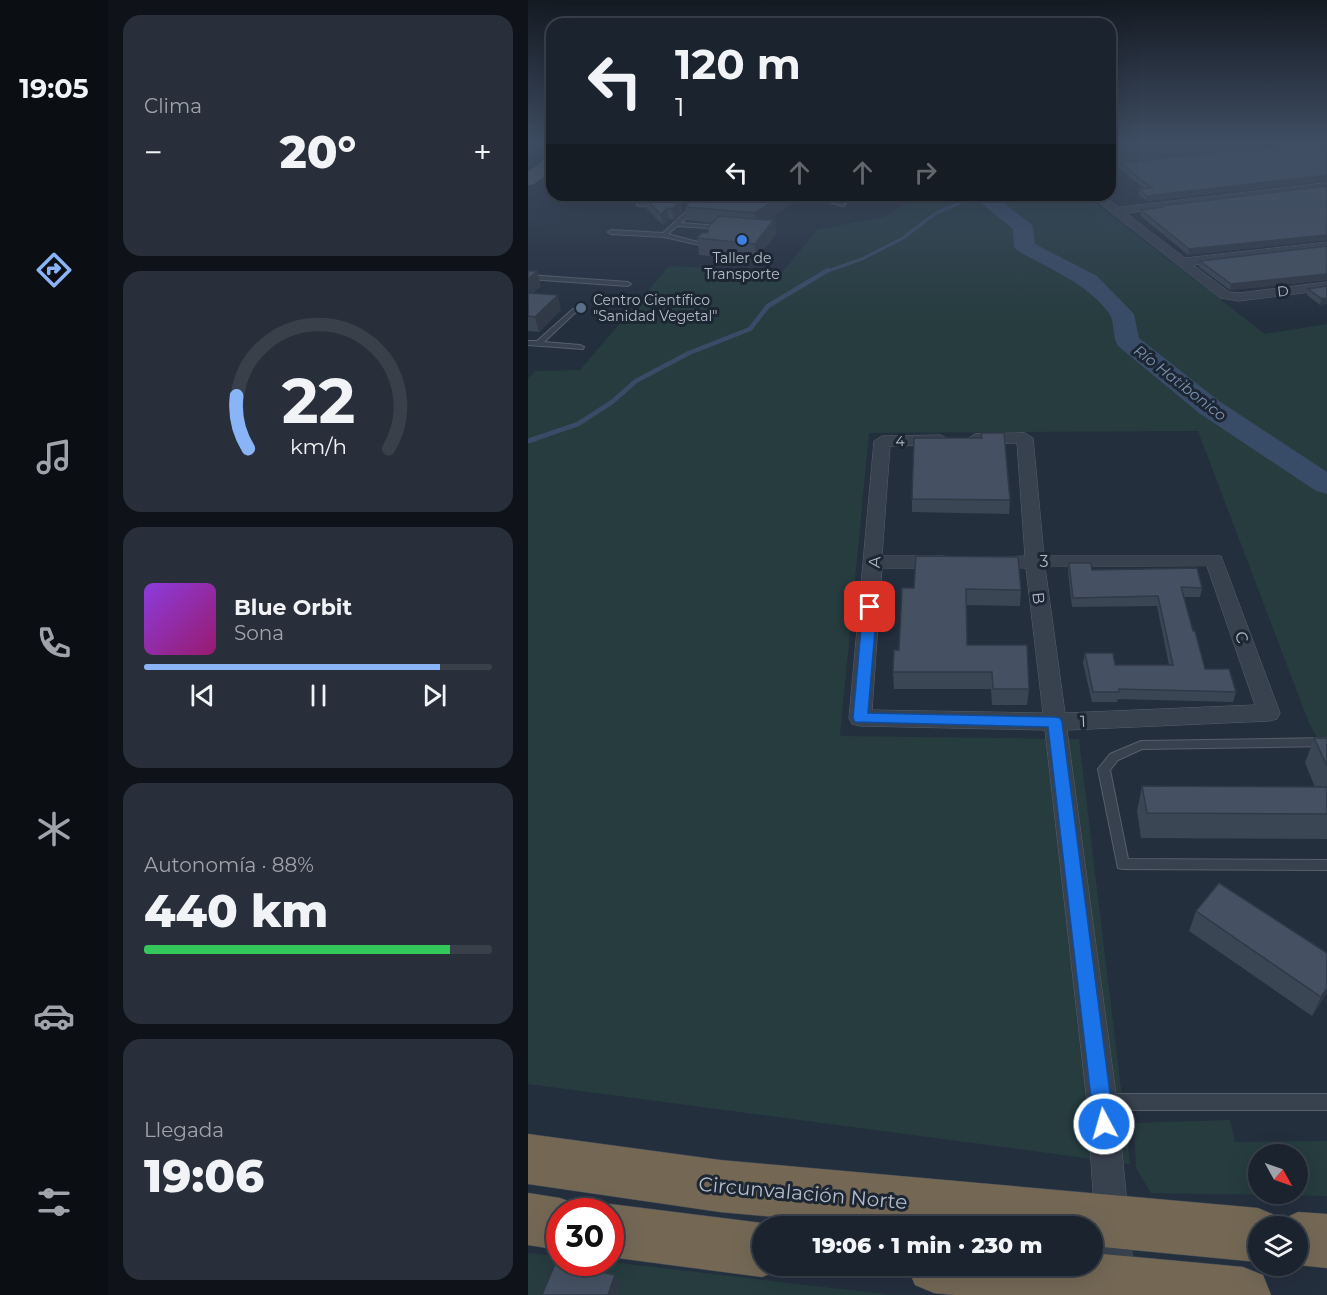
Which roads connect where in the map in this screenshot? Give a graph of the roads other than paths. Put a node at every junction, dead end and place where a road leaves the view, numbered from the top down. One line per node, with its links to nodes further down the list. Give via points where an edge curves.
1 (1206, 200): 10 (street)
2 (700, 201): 9 (lane)
3 (831, 201): 6 (lane)
4 (1103, 201): 10 (street)
5 (639, 204): 7 (lane)
6 (843, 204)
7 (671, 206)
8 (681, 207): 9 (lane)
9 (692, 208): 11 (lane)
10 (1117, 211): 19 (street)
11 (676, 224): 13 (lane); 16 (lane)
12 (644, 226): 15 (lane)
13 (723, 228)
14 (613, 230): 15 (lane)
15 (637, 233): 16 (lane)
16 (664, 235): 17 (lane)
17 (707, 246)
18 (1327, 246): 19 (street)
19 (1183, 262): 22 (street, D, via 1224,295 1239,297)
20 (528, 277): 21 (lane)
21 (628, 284)
22 (1327, 286)
23 (575, 310): 25 (lane)
24 (528, 343): 25 (lane)
25 (538, 344): 26 (lane)
26 (580, 347)
27 (1025, 438): 28 (street, 4); 30 (street, B)
28 (882, 441): 31 (street, A)
29 (1214, 560): 30 (street, 3); 32 (street, C)
30 (1035, 561): 31 (street, 3); 34 (street, B)
31 (874, 562): 33 (street, A)
32 (1269, 713): 34 (street, 1)
33 (860, 718): 34 (street, 1)
34 (1055, 722): 37 (street, B)
35 (1327, 742): 36 (lane, via 1141,745 1114,757 1104,769 1123,864)
36 (1327, 865)
37 (1102, 1102): 38 (lane); 42 (street, B)
38 (1327, 1102)
39 (528, 1159): 42 (highway, Circunvalación Norte, via 720,1186)
40 (528, 1220): 41 (highway)
41 (546, 1222)
42 (1112, 1223): 44 (highway, Circunvalación Norte); 49 (street, B)
43 (624, 1232): 47 (highway)
44 (1248, 1234)
45 (1308, 1240): 46 (highway)
46 (1327, 1241)
47 (752, 1249)
48 (1013, 1276): 49 (highway)
49 (1116, 1289): 50 (highway)
50 (1243, 1295)

